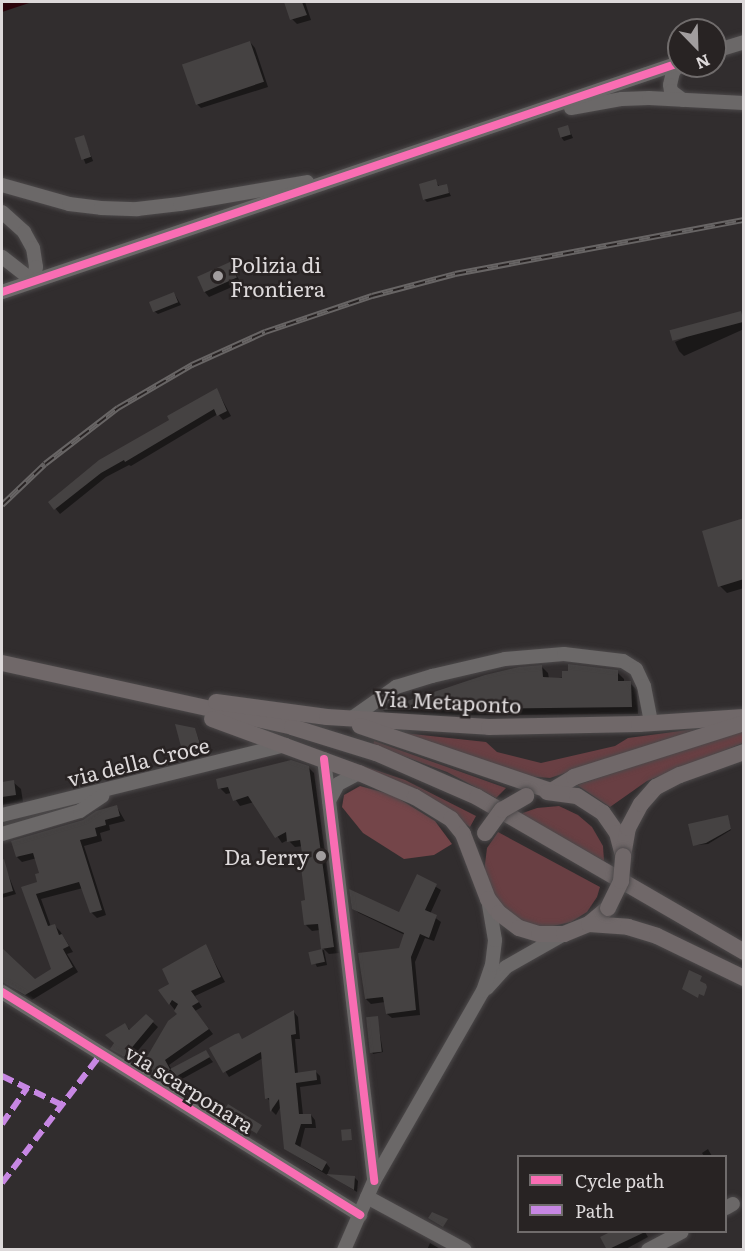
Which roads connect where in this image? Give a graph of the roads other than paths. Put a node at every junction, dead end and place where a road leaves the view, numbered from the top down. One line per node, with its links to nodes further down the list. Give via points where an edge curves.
1 (744, 42): 2 (street)
2 (727, 47)
3 (667, 68): 7 (street)
4 (671, 78): 5 (street, via 671,91)
5 (683, 100): 6 (street); 7 (street, via 622,99)
6 (744, 103)
7 (513, 120): 8 (street)
8 (362, 172): 9 (street, via 137,208 69,204); 12 (street)
9 (2, 185)
10 (2, 212): 12 (street, via 24,232 33,248)
11 (2, 257): 12 (street)
12 (33, 281): 13 (street)
13 (2, 292)
14 (2, 663): 15 (main road)
15 (152, 697): 16 (main road, Via Metaponto, via 258,706); 21 (main road); 35 (main road, via 292,728 376,753 477,797)
16 (327, 717): 18 (main road, Via Metaponto); 26 (main road)
17 (744, 717): 19 (main road, Via Metaponto)
18 (352, 718): 19 (main road, Via Metaponto, via 489,728); 19 (street, via 396,687 505,659 564,654 623,661 636,669 644,686)
19 (651, 723)
20 (744, 723): 26 (main road, via 574,777)
21 (285, 745): 23 (main road); 25 (street, via della Croce)
22 (744, 752): 30 (main road, via 656,787 628,828)
23 (324, 759): 24 (main road); 27 (street)
24 (359, 773): 27 (street, via 338,784); 31 (main road, via 415,797 451,819 463,834)
25 (110, 790): 28 (street, via della Croce); 29 (street, via 80,811)
26 (551, 791): 30 (main road, via 577,796 603,813 617,833); 31 (main road, bridge, via 526,796 502,810 485,833 479,857)
27 (329, 801): 39 (street)
28 (2, 815)
29 (2, 834)
30 (623, 856): 33 (main road, bridge, via 621,881 608,908)
31 (480, 875): 32 (main road)
32 (488, 898): 34 (main road, via 499,913 519,928 538,934); 37 (street, via 495,940)
33 (589, 924): 34 (main road); 36 (main road, via 628,927 657,936)
34 (564, 934): 37 (street, via 506,967)
35 (744, 952)
36 (744, 978)
37 (483, 991): 39 (street)
38 (2, 992): 41 (street, via scarponara)
39 (374, 1181): 40 (street)
40 (368, 1197): 41 (street); 44 (street)
41 (360, 1215): 43 (street)
42 (680, 1233): 45 (street)
43 (344, 1250)
44 (465, 1250)
45 (648, 1250)

